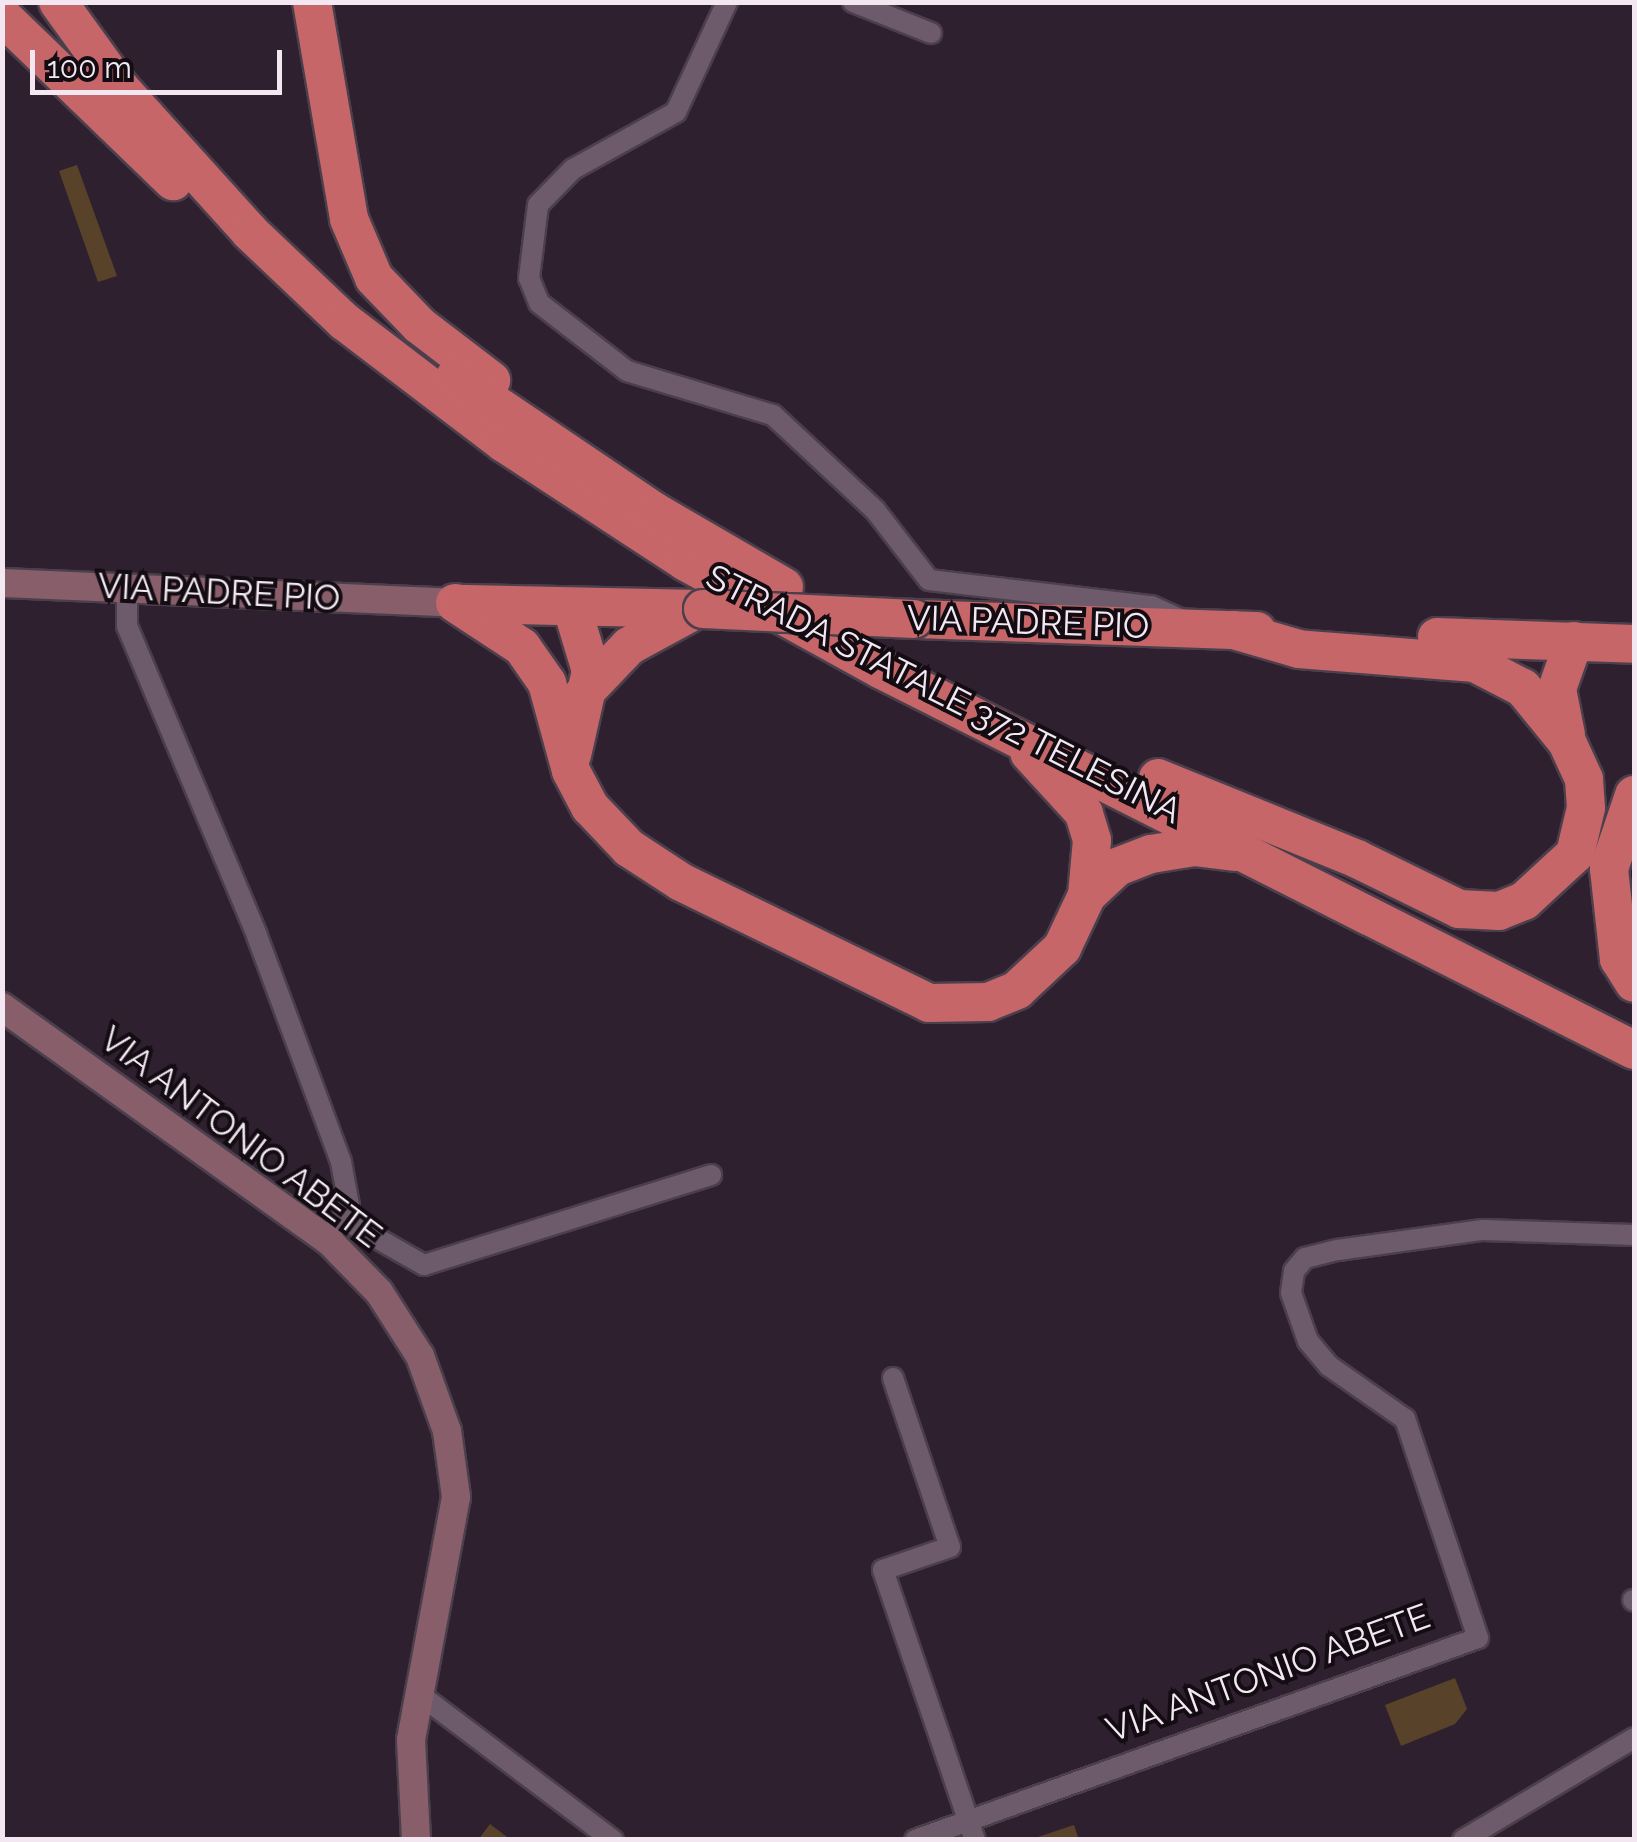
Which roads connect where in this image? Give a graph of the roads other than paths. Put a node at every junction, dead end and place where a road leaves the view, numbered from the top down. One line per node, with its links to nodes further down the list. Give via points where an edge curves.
1 (58, 2): 8 (highway, STRADA STATALE 372 TELESINA, via 187,166)
2 (90, 2): 9 (highway, STRADA STATALE 372 TELESINA, via 217,162 300,246 463,383)
3 (312, 2): 9 (highway, via 349,219 374,278)
4 (727, 2): 15 (street, via 676,112 573,169 538,205 529,278 539,303 627,371 773,415 875,510 929,580 1151,606)
5 (853, 2): 7 (street)
6 (2, 16): 8 (highway, via 229,236)
7 (931, 33)
8 (345, 322): 20 (highway, STRADA STATALE 372 TELESINA, via 504,443 686,562)
9 (565, 451): 23 (highway, STRADA STATALE 372 TELESINA, via 860,632)
10 (2, 583): 11 (main road, VIA PADRE PIO)
11 (127, 588): 12 (main road, VIA PADRE PIO); 32 (street, via 127,626 257,936 341,1162 349,1206)
12 (455, 603): 13 (highway, VIA PADRE PIO); 18 (highway, via 522,647)
13 (572, 608): 14 (highway, VIA PADRE PIO); 18 (highway, via 558,630); 19 (highway, via 592,671)
14 (703, 609): 15 (highway, VIA PADRE PIO, bridge); 19 (highway, via 659,624)
15 (1218, 629): 16 (highway, VIA PADRE PIO); 21 (highway, via 1300,649 1475,662 1524,688)
16 (1574, 642): 17 (highway, VIA PADRE PIO); 21 (highway, via 1557,689)
17 (1634, 644)
18 (546, 683): 22 (highway)
19 (584, 693): 22 (highway)
20 (996, 726): 25 (highway, STRADA STATALE 372 TELESINA); 26 (highway, via 1051,772 1084,812 1093,868)
21 (1567, 742): 23 (highway, via 1584,778 1586,808 1575,854 1545,888 1499,911 1458,909 1356,859)
22 (570, 771): 26 (highway, via 590,807 630,848 681,882 929,1003 988,1002 1016,990 1062,948)
23 (1158, 778): 29 (highway, STRADA STATALE 372 TELESINA)
24 (1634, 794): 27 (highway, via 1609,869 1619,959)
25 (1250, 854): 26 (highway, via 1194,847 1151,854 1116,867); 30 (highway, STRADA STATALE 372 TELESINA)
26 (1087, 895)
27 (1634, 983)
28 (2, 1006): 32 (main road, VIA ANTONIO ABETE)
29 (1634, 1026)
30 (1634, 1050)
31 (710, 1175): 32 (street, via 424,1265)
32 (336, 1230): 35 (main road, VIA ANTONIO ABETE, via 402,1324 448,1431 456,1497)
33 (1634, 1235): 37 (street, VIA ANTONIO ABETE, via 1483,1230 1305,1258 1294,1271 1292,1294 1308,1342 1329,1366 1405,1419 1478,1638)
34 (892, 1378): 37 (street, via 950,1546 882,1570)
35 (419, 1694): 38 (main road, VIA ANTONIO ABETE, via 410,1771); 39 (street)
36 (1634, 1738): 41 (street)
37 (972, 1830): 40 (street, VIA ANTONIO ABETE)
38 (416, 1840)
39 (613, 1840)
40 (916, 1840)
41 (1463, 1840)

